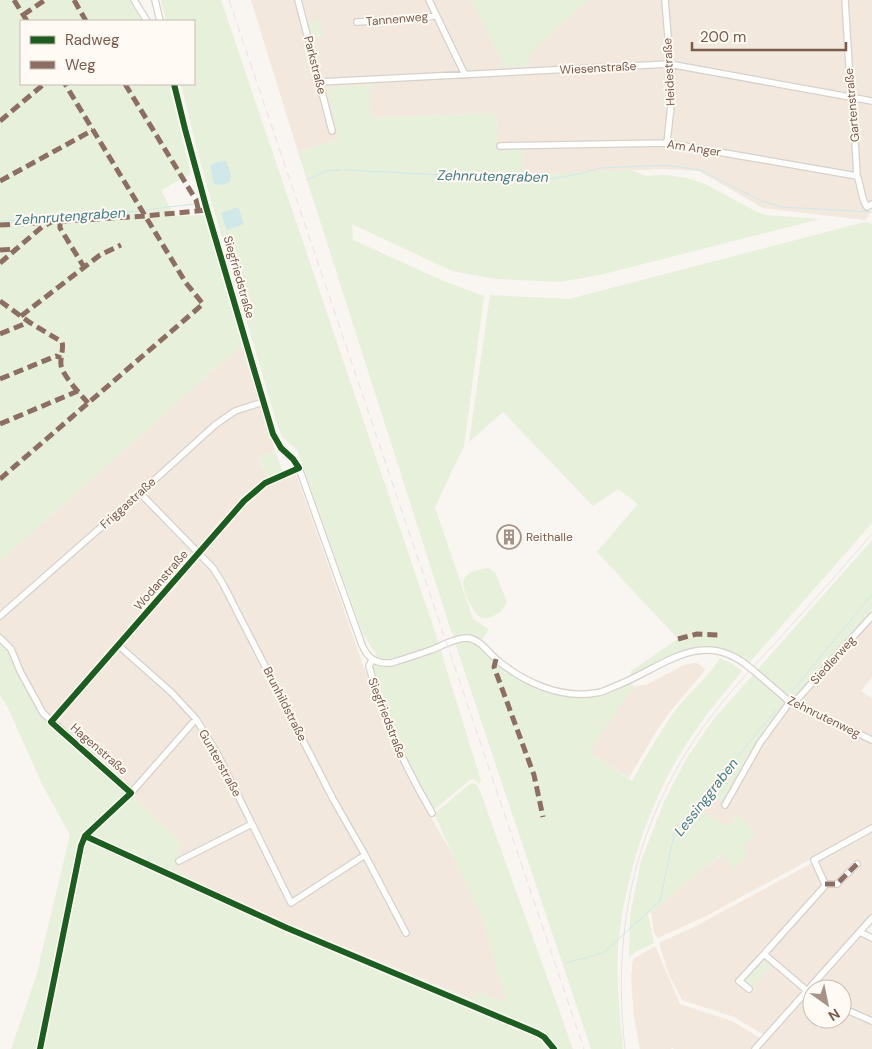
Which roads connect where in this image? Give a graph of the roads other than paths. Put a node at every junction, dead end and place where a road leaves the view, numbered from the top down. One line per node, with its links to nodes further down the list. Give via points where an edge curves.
1 (134, 0): 8 (street)
2 (155, 0): 9 (street)
3 (298, 0): 13 (street, Parkstraße)
4 (429, 0): 7 (street)
5 (665, 0): 11 (street, Heidestraße)
6 (845, 0): 15 (street, Gartenstraße)
7 (436, 15): 10 (street, Tannenweg); 12 (street)
8 (146, 20)
9 (160, 20)
10 (357, 22)
11 (669, 64): 12 (street, Wiesenstraße); 15 (street, Wiesenstraße); 18 (street, Heidestraße, via 671,106)
12 (465, 75): 13 (street, Wiesenstraße)
13 (320, 82): 17 (street, Parkstraße)
14 (174, 85): 22 (street, Siegfriedstraße)
15 (851, 97): 16 (street, Wiesenstraße); 20 (street, Gartenstraße)
16 (872, 101)
17 (332, 131)
18 (667, 143): 19 (street, Am Anger); 20 (street, Am Anger)
19 (500, 146)
20 (857, 176): 21 (street, Gartenstraße, via 862,200)
21 (870, 205)
22 (263, 402): 23 (street, Siegfriedstraße, via 273,434); 24 (street, Friggastraße, via 234,411 215,425)
23 (299, 468): 25 (street, Wodanstraße, via 265,483 244,501); 30 (street, Siegfriedstraße, via 362,645)
24 (140, 493): 25 (street, Brunhildstraße); 26 (street, Friggastraße)
25 (199, 554): 29 (street, Wodanstraße); 39 (street, Brunhildstraße, via 223,584)
26 (0, 616)
27 (872, 616): 31 (street, Siedlerweg)
28 (0, 638): 33 (street, Hagenstraße, via 11,648 32,693)
29 (118, 646): 32 (street, Gunterstraße, via 172,693); 33 (street, Wodanstraße)
30 (372, 660): 31 (street, Zehnrutenweg, via 391,663 454,640 469,638 480,643 519,676 542,688 596,694 630,681 674,656 707,650 739,659); 36 (street, Siegfriedstraße, via 368,666 391,734 412,780)
31 (792, 703): 34 (street, Zehnrutenweg); 35 (street, Siedlerweg, via 760,743)
32 (196, 720): 33 (street, Hagenstraße, via 131,793); 37 (street, Gunterstraße, via 217,753)
33 (51, 722)
34 (872, 740)
35 (725, 805)
36 (432, 813)
37 (252, 824): 39 (street, Gunterstraße, via 291,903); 40 (street)
38 (872, 828): 42 (street, via 814,860)
39 (365, 855): 45 (street, Brunhildstraße)
40 (179, 861)
41 (857, 864): 42 (street, via 836,884)
42 (825, 884): 47 (street)
43 (872, 918): 44 (street)
44 (860, 932): 46 (street); 48 (street)
45 (406, 933)
46 (872, 938)
47 (764, 954): 49 (street); 50 (street, via 740,980)
48 (817, 979)
49 (802, 987)
50 (749, 989)
51 (802, 996): 54 (street)
52 (852, 1012): 53 (street)
53 (872, 1021)
54 (755, 1049)

